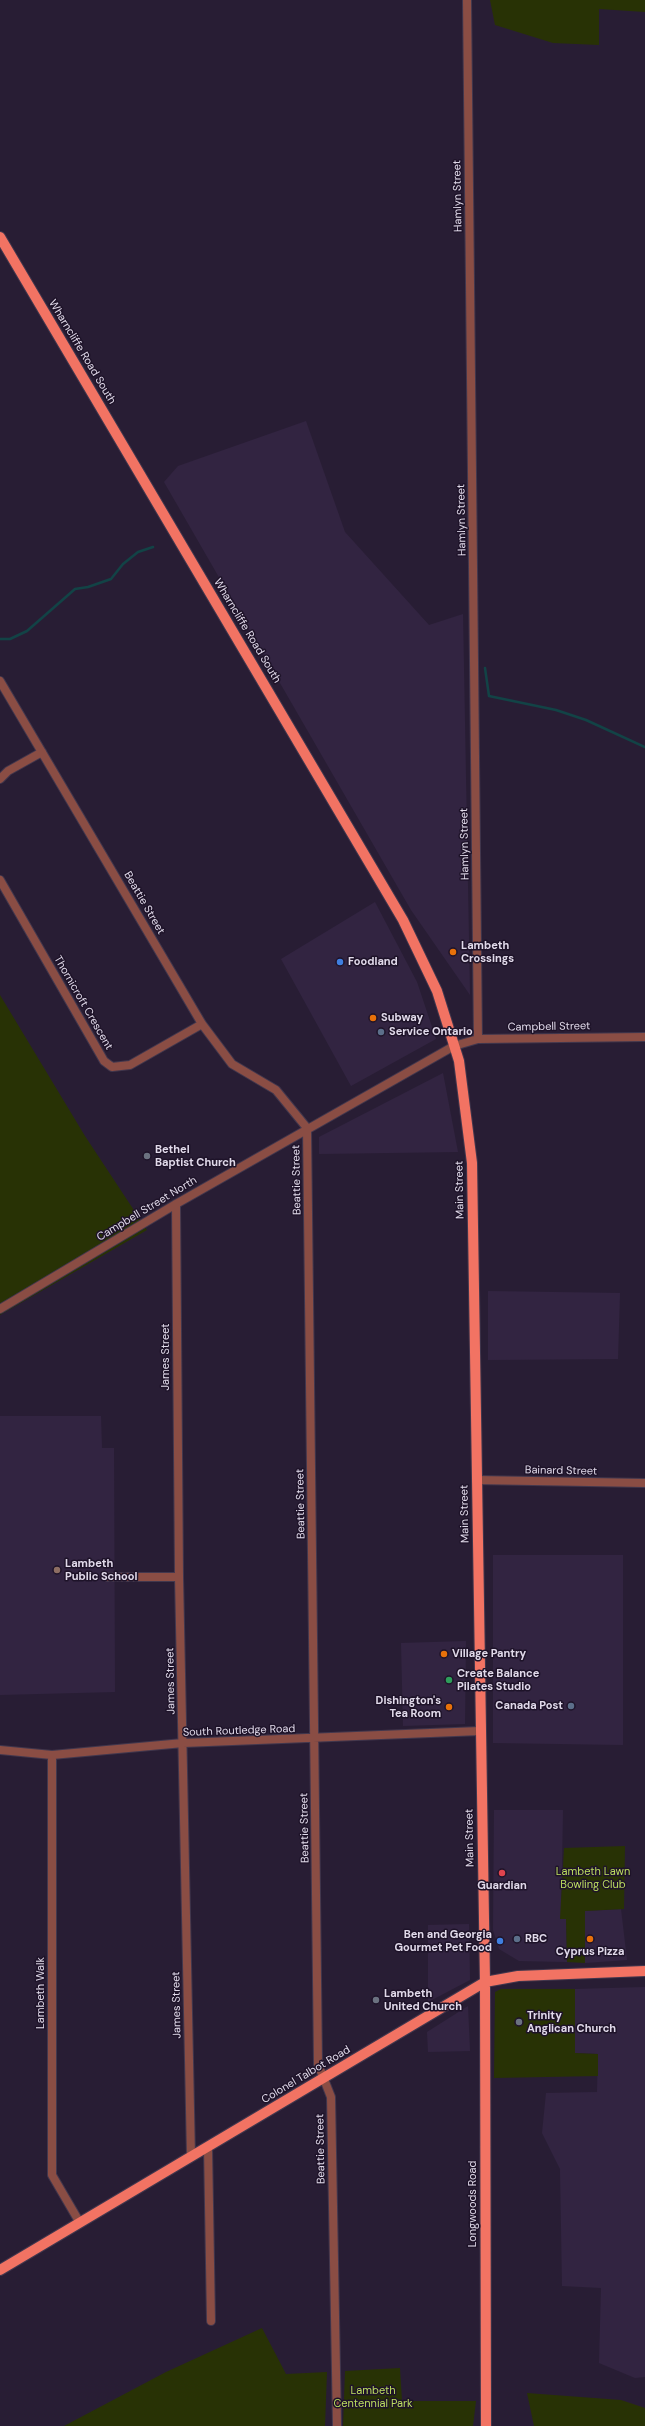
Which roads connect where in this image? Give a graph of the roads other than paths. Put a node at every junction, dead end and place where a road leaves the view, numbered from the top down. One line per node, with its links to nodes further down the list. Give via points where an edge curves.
1 (468, 0): 9 (street, Hamlyn Street)
2 (0, 237): 10 (main road, Wharncliffe Road South, via 403,920 436,991)
3 (0, 681): 4 (street, Beattie Street)
4 (42, 752): 5 (street, via 8,771); 7 (street, Beattie Street)
5 (0, 779)
6 (0, 880): 7 (street, Thornicroft Crescent, via 104,1061 112,1067 130,1064)
7 (202, 1024): 11 (street, Beattie Street, via 232,1064 276,1090)
8 (645, 1037): 9 (street, Campbell Street)
9 (478, 1039): 10 (street, Campbell Street)
10 (454, 1046): 11 (street, Campbell Street North); 14 (main road, Main Street, via 460,1061 472,1163)
11 (307, 1128): 12 (street, Campbell Street North); 19 (street, Beattie Street)
12 (176, 1204): 13 (street, Campbell Street North); 17 (street, James Street)
13 (0, 1309)
14 (476, 1480): 15 (street, Bainard Street); 18 (main road, Main Street)
15 (645, 1483)
16 (107, 1577): 17 (street)
17 (179, 1577): 20 (street, James Street)
18 (480, 1731): 19 (street, South Routledge Road); 24 (main road, Main Street)
19 (315, 1739): 20 (street, South Routledge Road); 25 (street, Beattie Street, via 318,2064)
20 (183, 1743): 22 (street, South Routledge Road); 27 (street, James Street)
21 (0, 1750): 22 (street, South Routledge Road)
22 (52, 1755): 28 (street, Lambeth Walk, via 52,2175)
23 (645, 1971): 24 (main road, Colonel Talbot Road, via 518,1976)
24 (485, 1982): 25 (main road, Colonel Talbot Road); 32 (main road, Longwoods Road)
25 (324, 2078): 26 (main road, Colonel Talbot Road); 31 (street, Beattie Street, via 331,2097)
26 (208, 2147): 27 (main road, Colonel Talbot Road); 30 (street)
27 (191, 2157): 28 (main road, Colonel Talbot Road)
28 (80, 2223): 29 (main road, Colonel Talbot Road)
29 (0, 2270)
30 (211, 2321)
31 (337, 2426)
32 (486, 2426)

